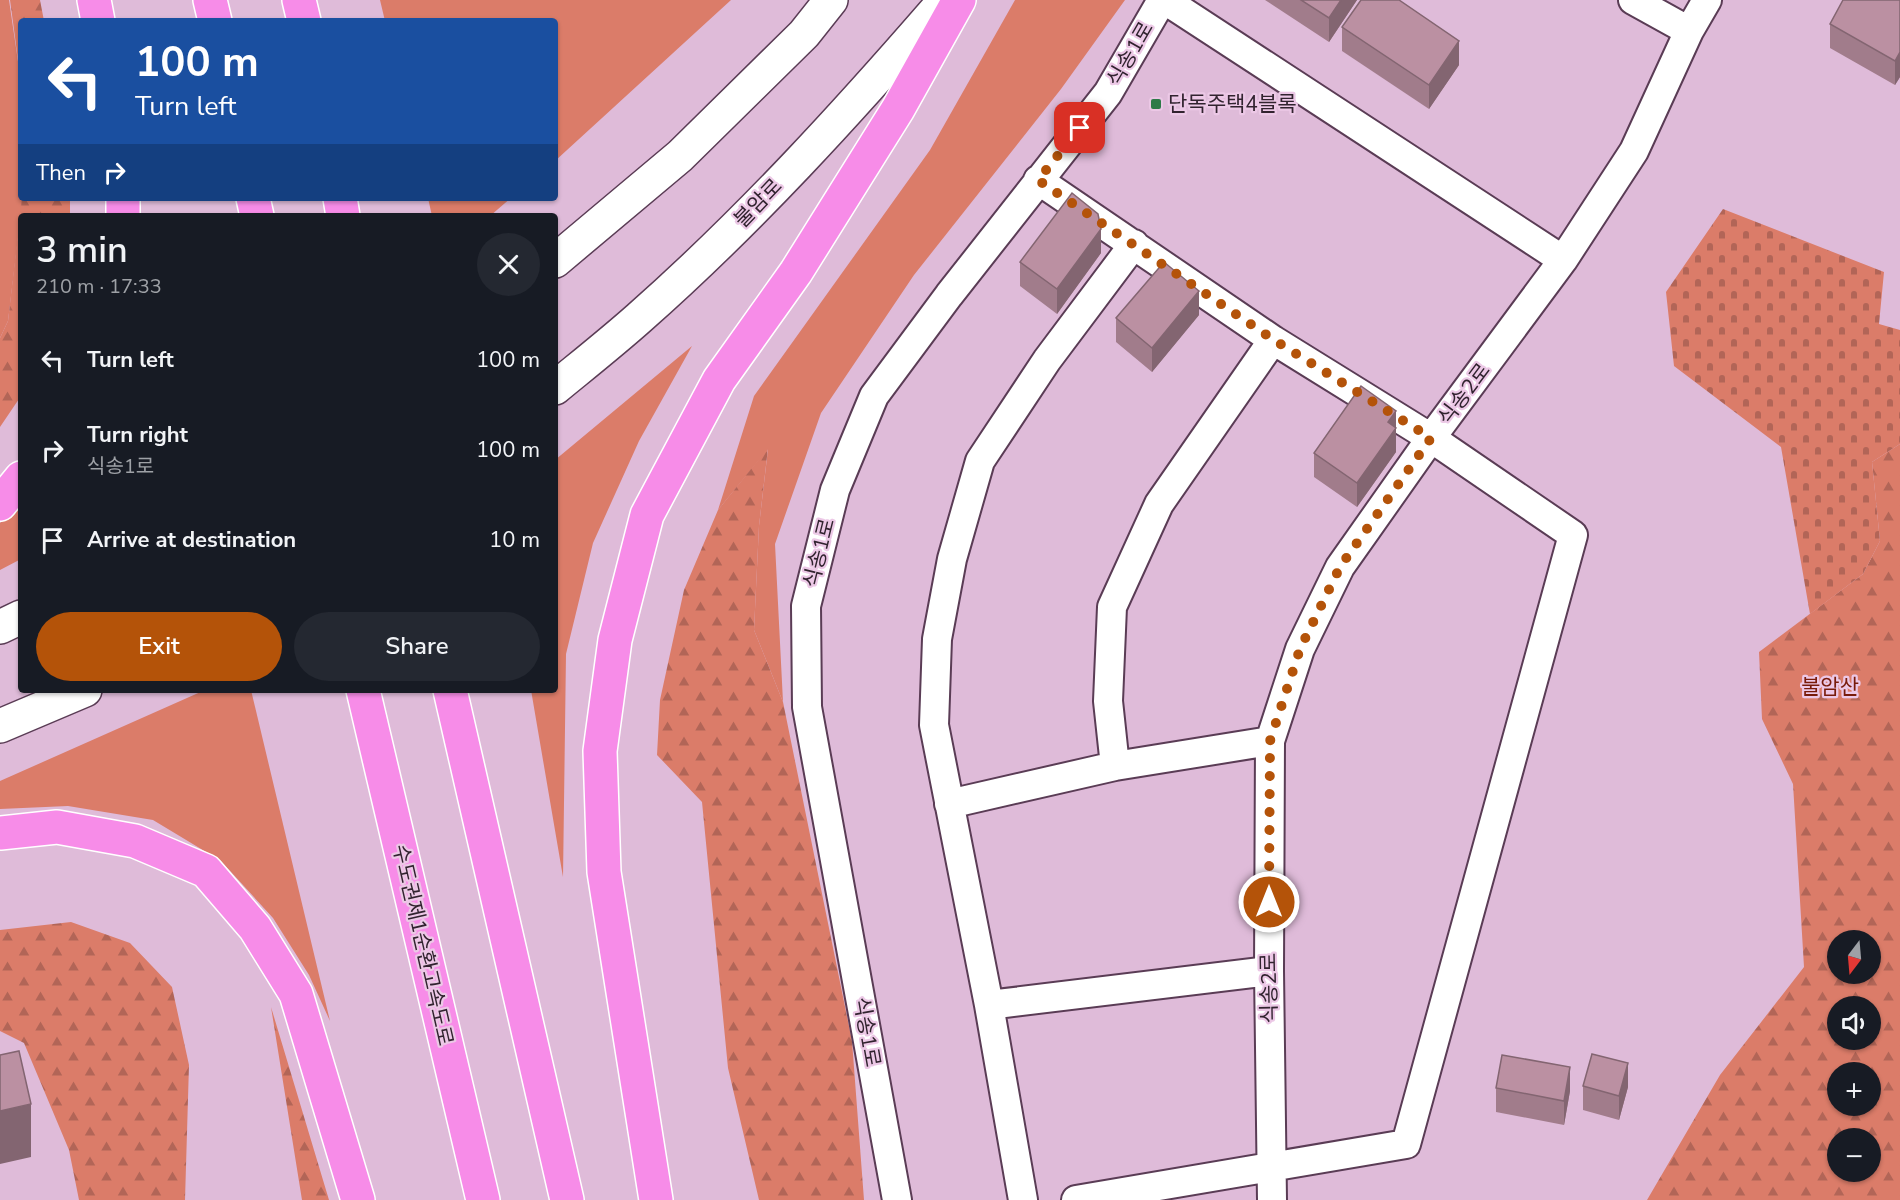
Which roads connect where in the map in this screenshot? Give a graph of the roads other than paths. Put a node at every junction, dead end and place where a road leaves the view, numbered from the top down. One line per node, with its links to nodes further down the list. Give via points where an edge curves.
1 (94, 0): 10 (highway)
2 (210, 0): 11 (highway)
3 (299, 0): 12 (highway)
4 (831, 0): 16 (street, via 804,34 680,156)
5 (945, 0): 19 (street, 불암로, via 870,86 734,228 639,318)
6 (959, 0): 39 (highway, via 898,109 796,272 719,380 647,515 615,640 600,751 604,872)
7 (1164, 0): 14 (street, 식송1로, via 1108,93); 17 (street)
8 (1633, 0): 13 (street)
9 (1707, 0): 13 (street, 식송2로)
10 (97, 18)
11 (214, 18)
12 (303, 18)
13 (1689, 31): 17 (street, 식송2로, via 1634,151)
14 (1038, 180): 15 (street); 40 (street, 식송1로, via 874,396 835,490 806,606 807,707)
15 (1134, 244): 18 (street); 31 (street, via 1047,360 980,461 952,559 937,639 934,725)
16 (558, 258)
17 (1563, 260): 20 (street, 식송2로)
18 (1274, 340): 20 (street); 30 (street, via 1159,504 1112,607 1108,701)
19 (558, 386)
20 (1431, 438): 29 (street, 식송2로, via 1340,567 1300,649); 35 (street, via 1573,535 1406,1144)
21 (18, 482): 22 (highway)
22 (0, 504)
23 (18, 618): 24 (street)
24 (0, 627)
25 (78, 693): 28 (street)
26 (364, 693): 37 (highway, 수도권제1순환고속도로)
27 (451, 693): 38 (highway)
28 (0, 726)
29 (1270, 741): 30 (street); 33 (street, 식송2로)
30 (1116, 766): 31 (street)
31 (949, 804): 34 (street)
32 (0, 833): 36 (highway, via 57,827 135,841 206,871 255,928 296,994)
33 (1269, 971): 34 (street); 35 (street, 식송2로)
34 (989, 1005): 41 (street)
35 (1272, 1166): 42 (street); 43 (street, 식송2로)
36 (358, 1200)
37 (483, 1200)
38 (567, 1200)
39 (656, 1200)
40 (897, 1200)
41 (1023, 1200)
42 (1076, 1200)
43 (1272, 1200)

